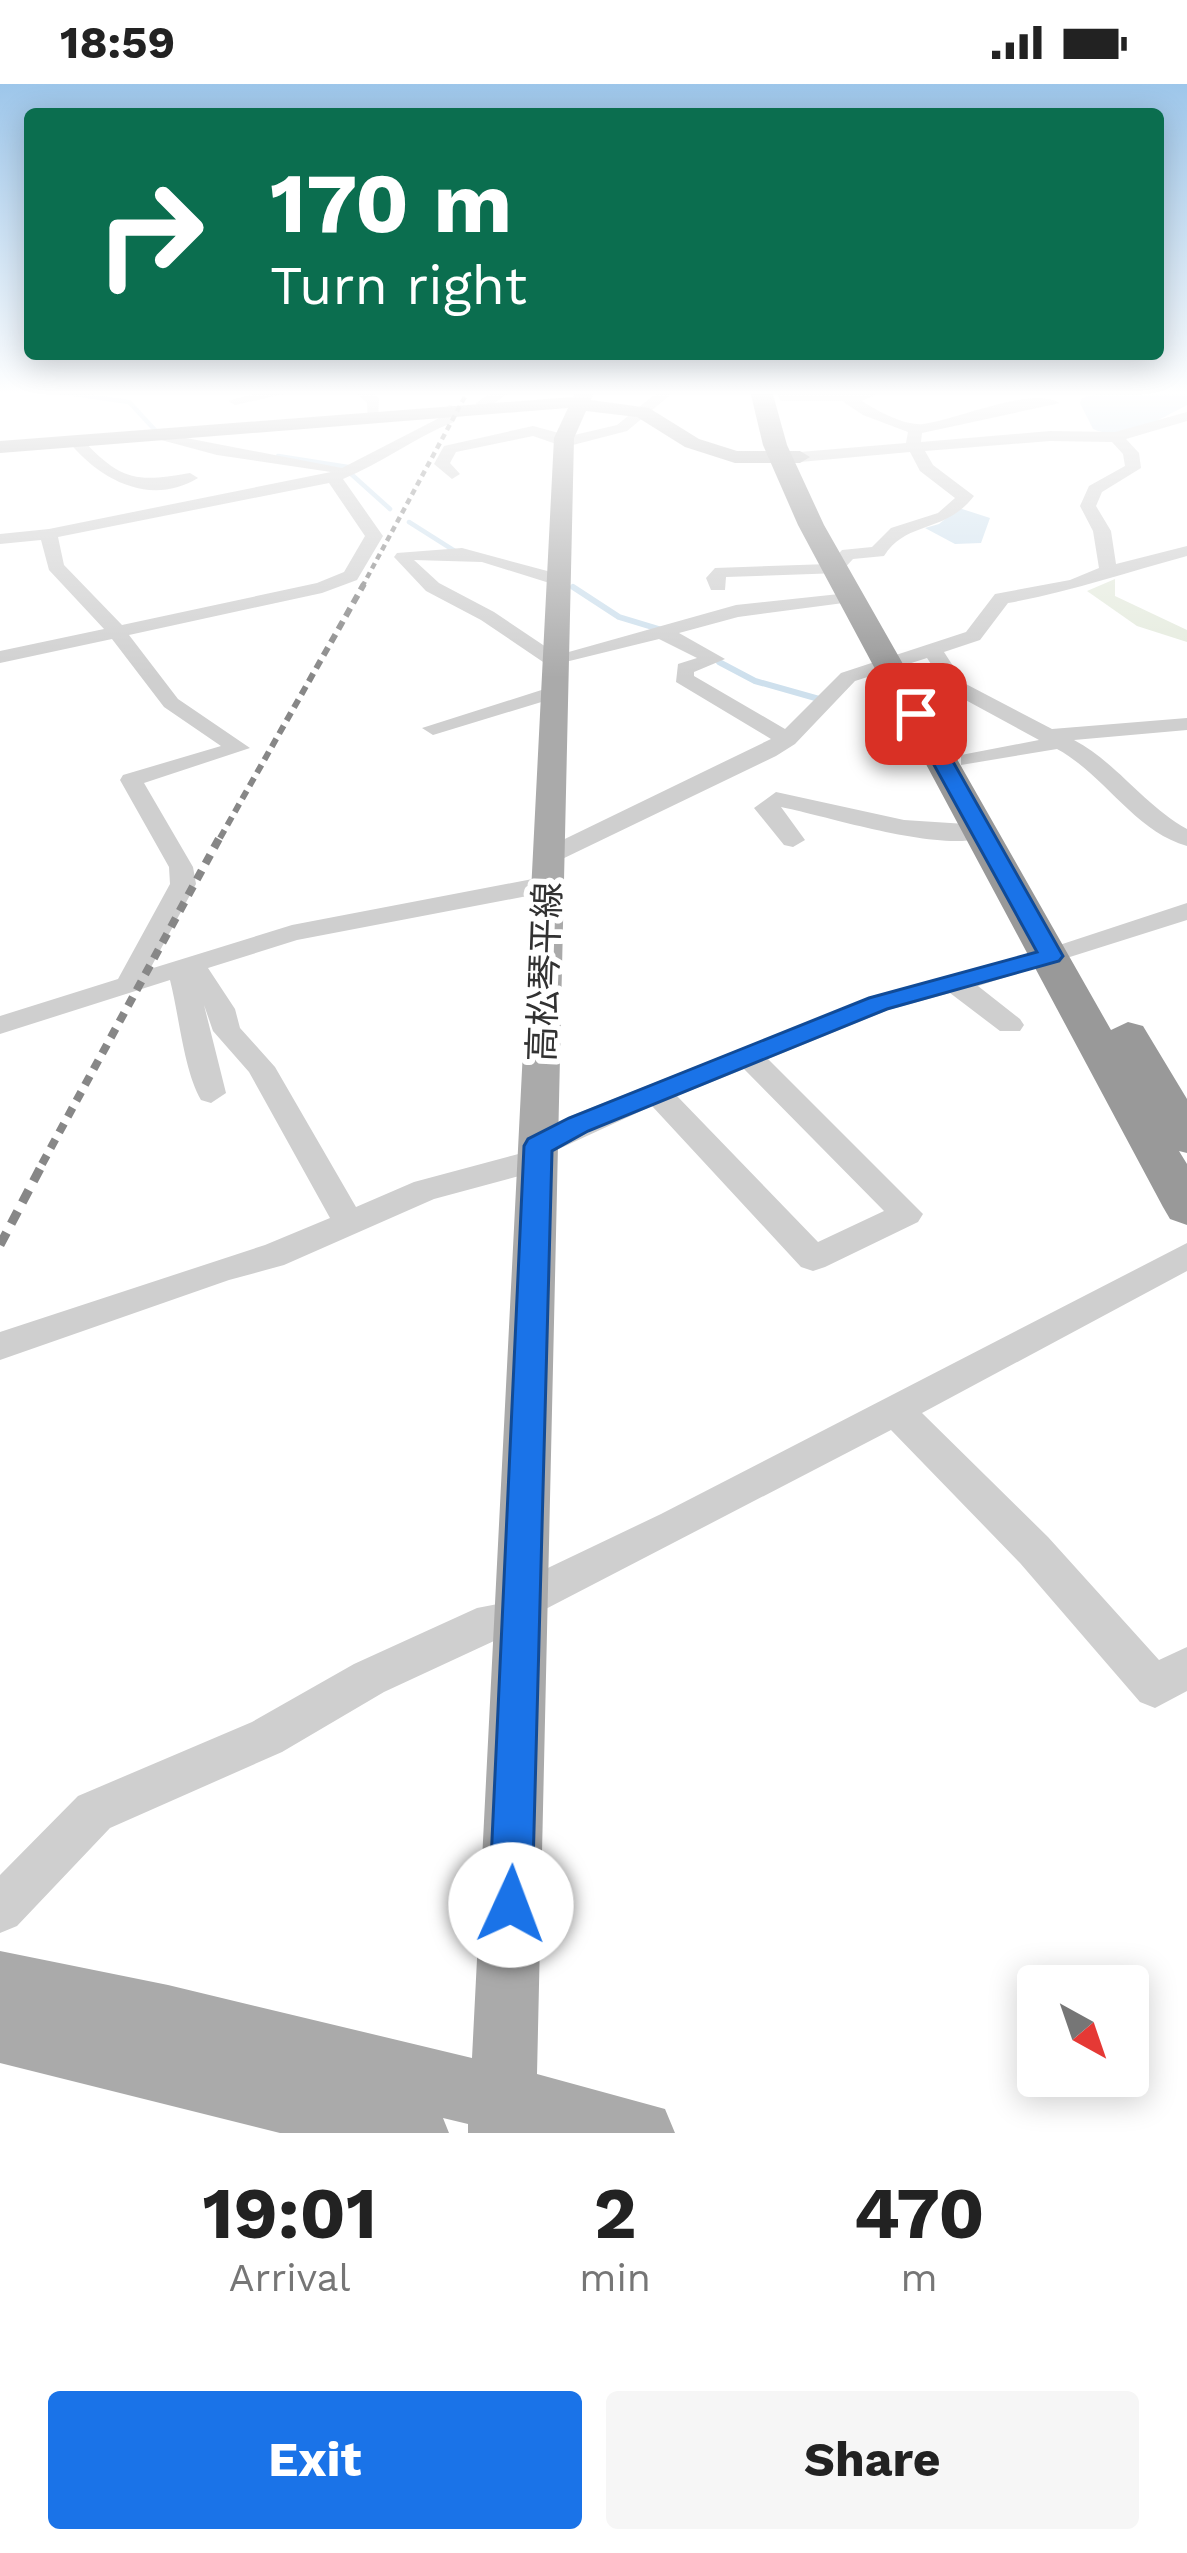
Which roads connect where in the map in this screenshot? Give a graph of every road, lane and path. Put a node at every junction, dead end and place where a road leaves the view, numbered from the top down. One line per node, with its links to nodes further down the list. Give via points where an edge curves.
1 (269, 487): 7 (street)
2 (347, 487): 14 (street, via 374,536 351,576)
3 (565, 487): 12 (main road, 高松琴平線)
4 (805, 487): 11 (highway)
5 (953, 487): 11 (street, via 967,496 942,518 896,530)
6 (1100, 487): 10 (street, via 1088,506 1102,531)
7 (49, 534): 8 (street); 14 (street, via 56,566)
8 (1, 537)
9 (1187, 551): 10 (street)
10 (1108, 571): 16 (street, via 1002,598 973,636)
11 (845, 573): 13 (street, via 721,572); 15 (street); 16 (highway)
12 (559, 580): 18 (main road, 高松琴平線); 18 (street, via 442,550 403,557 434,586 497,621)
13 (718, 586)
14 (115, 629): 17 (street); 31 (street, via 171,703 239,748 131,779 184,884)
15 (664, 634): 18 (street); 21 (street, via 715,659 685,668 683,678)
16 (909, 656): 21 (street, via 848,677); 22 (street); 23 (highway); 24 (highway)
17 (0, 657)
18 (555, 677): 20 (street); 27 (main road, 高松琴平線)
19 (1187, 724): 22 (street)
20 (433, 728)
21 (787, 739): 27 (street)
22 (1055, 739): 23 (street); 25 (street, via 1148,817)
23 (969, 760): 29 (highway)
24 (982, 832): 26 (street, via 898,826 776,800 766,808); 29 (highway)
25 (1183, 834)
26 (793, 840)
27 (549, 870): 30 (street, via 292,933); 39 (main road, 高松琴平線)
28 (1187, 911): 29 (street)
29 (1064, 951): 32 (street); 38 (highway); 40 (highway)
30 (187, 968): 31 (street); 36 (street); 41 (street, via 260,1067)
31 (128, 983): 33 (street)
32 (955, 985): 34 (street); 35 (street, via 878,1004)
33 (0, 1025)
34 (1010, 1025)
35 (750, 1058): 37 (street); 37 (street, via 907,1214 813,1258)
36 (211, 1093)
37 (658, 1094): 39 (street)
38 (1187, 1137)
39 (538, 1153): 41 (street); 45 (main road, 高松琴平線)
40 (1187, 1207)
41 (349, 1222): 43 (street, via 247,1265)
42 (1187, 1256): 44 (street)
43 (0, 1346)
44 (893, 1408): 45 (street); 46 (street, via 1156,1687)
45 (521, 1611): 47 (street, via 94,1812); 50 (main road, 高松琴平線)
46 (1187, 1667)
47 (0, 1910)
48 (0, 1983): 50 (main road, via 168,2017)
49 (0, 2030): 51 (main road)
50 (503, 2116): 52 (main road)
51 (415, 2133)
52 (641, 2133)

